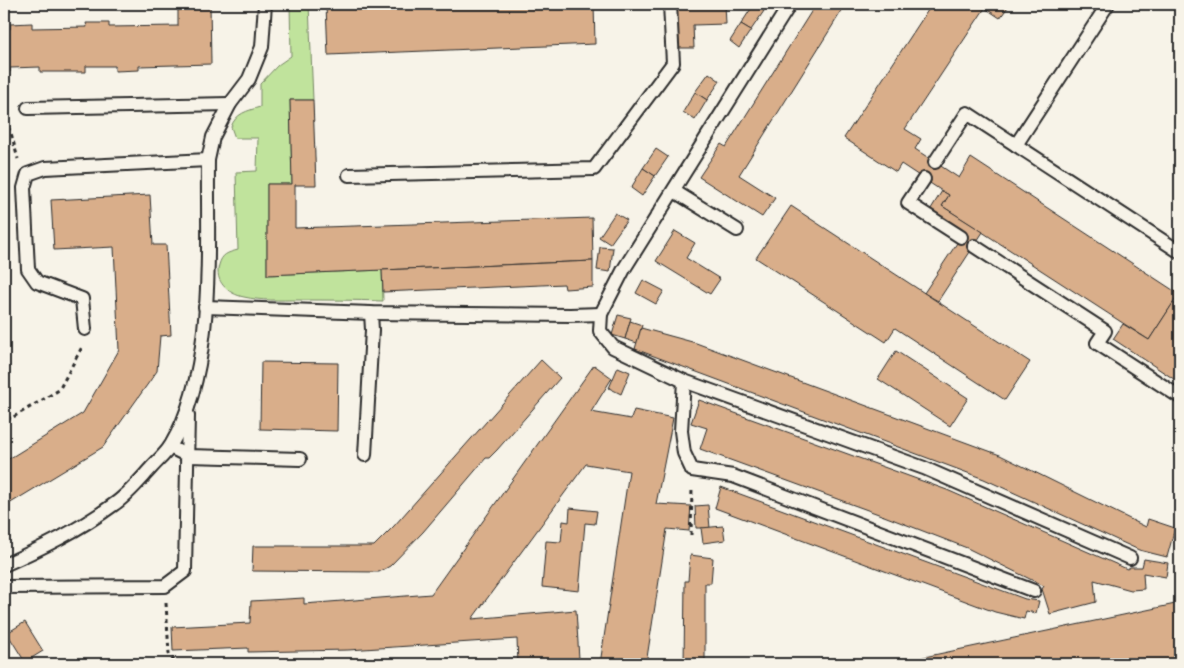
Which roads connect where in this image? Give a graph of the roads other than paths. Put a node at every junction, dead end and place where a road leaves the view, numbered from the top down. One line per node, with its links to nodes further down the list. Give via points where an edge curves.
1 (264, 4): 5 (lane, via 262,47 249,79)
2 (670, 4): 10 (lane, via 673,63 594,169)
3 (790, 4): 12 (lane)
4 (1108, 4): 7 (lane)
5 (230, 104): 6 (lane); 8 (lane, via 214,137)
6 (28, 108)
7 (1016, 145): 9 (lane, via 967,114); 16 (lane)
8 (208, 160): 17 (lane); 20 (lane, via 45,168 28,174 24,188 28,270 37,282 82,300)
9 (935, 162)
10 (349, 175)
11 (924, 179): 14 (lane, via 908,203)
12 (674, 191): 13 (lane); 19 (lane, via 624,269)
13 (737, 230)
14 (961, 237)
15 (974, 246): 22 (lane, via 1105,331 1097,343)
16 (1180, 252)
17 (205, 307): 18 (lane); 23 (lane, via 200,364)
18 (371, 313): 19 (lane); 25 (lane)
19 (601, 314): 21 (lane, via 600,331 613,347)
20 (85, 329)
21 (684, 381): 28 (lane, via 924,468); 31 (lane, via 681,431 684,453 692,470 733,476)
22 (1180, 397)
23 (188, 410): 24 (lane); 26 (lane)
24 (170, 447): 26 (lane); 29 (lane, via 114,505 48,545)
25 (365, 455)
26 (188, 456): 27 (lane); 30 (lane, via 185,572 165,586)
27 (300, 459)
28 (1130, 558)
29 (4, 565)
30 (4, 586)
31 (1034, 591)

